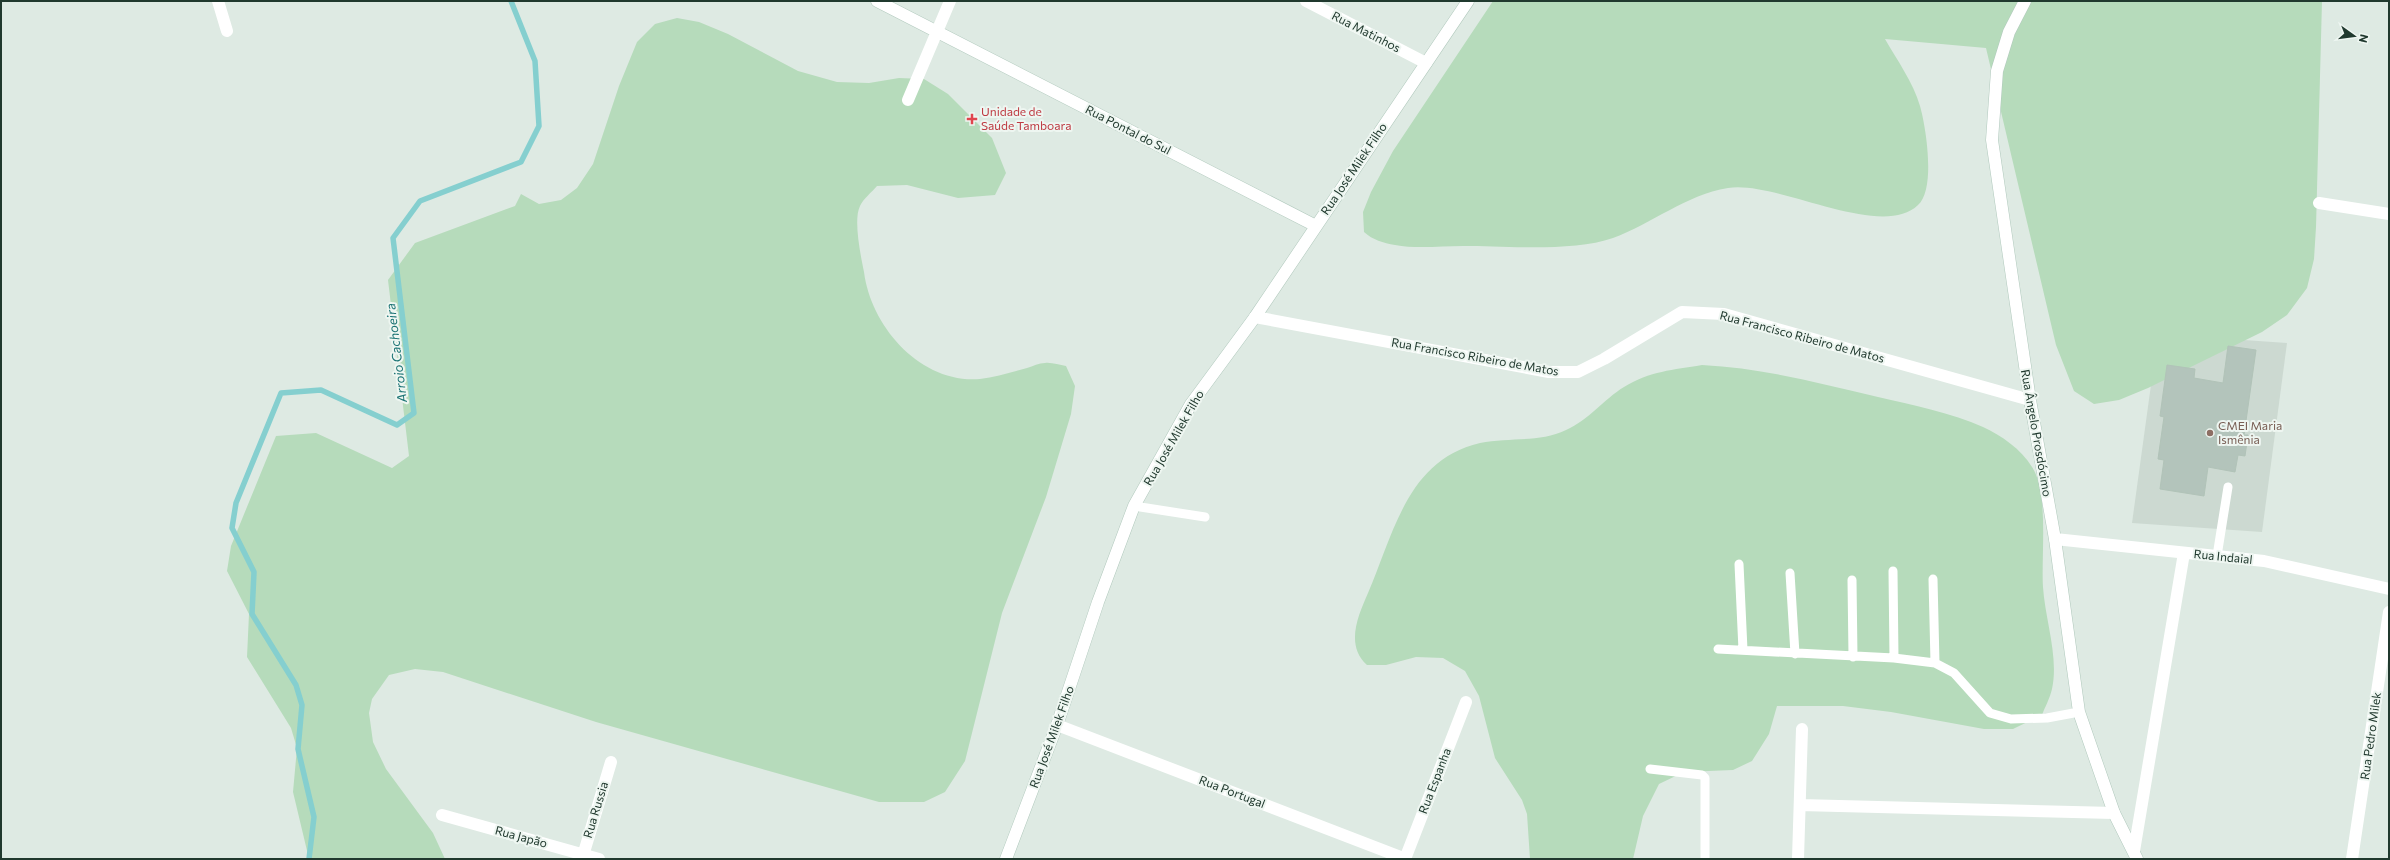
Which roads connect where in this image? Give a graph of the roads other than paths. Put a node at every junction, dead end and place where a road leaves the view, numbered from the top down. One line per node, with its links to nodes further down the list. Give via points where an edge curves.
1 (218, 1): 7 (street)
2 (877, 1): 8 (street, Rua Pontal do Sul)
3 (950, 1): 8 (street)
4 (1306, 1): 9 (street, Rua Matinhos)
5 (1468, 1): 9 (street, Rua José Milek Filho)
6 (2025, 1): 15 (street, Rua Ângelo Prosdócimo, via 2009,32 1997,71 1992,140)
7 (228, 31)
8 (936, 31): 10 (street); 13 (street, Rua Pontal do Sul)
9 (1426, 63): 13 (street, Rua José Milek Filho)
10 (908, 100)
11 (2319, 203): 12 (street)
12 (2389, 214)
13 (1316, 226): 14 (street, Rua José Milek Filho)
14 (1255, 318): 15 (street, Rua Francisco Ribeiro de Matos, via 1549,372 1578,372 1682,312 1724,314); 17 (street, Rua José Milek Filho, via 1191,404)
15 (2030, 400): 19 (street, Rua Ângelo Prosdócimo)
16 (2228, 487): 21 (lane)
17 (1134, 506): 18 (lane); 37 (street, Rua José Milek Filho, via 1098,602)
18 (1205, 517)
19 (2055, 539): 20 (street, Rua Indaial); 36 (street, Rua Ângelo Prosdócimo)
20 (2184, 553): 21 (street, Rua Indaial); 44 (street)
21 (2217, 556): 27 (street, Rua Indaial, via 2264,561)
22 (1739, 564): 30 (lane)
23 (1893, 571): 33 (lane)
24 (1790, 573): 31 (lane)
25 (1933, 579): 34 (lane)
26 (1852, 580): 32 (lane)
27 (2389, 589)
28 (2389, 612): 51 (street, Rua Pedro Milek)
29 (1718, 649): 30 (lane)
30 (1743, 650): 31 (lane)
31 (1795, 654): 32 (lane)
32 (1853, 657): 33 (lane)
33 (1894, 658): 34 (lane)
34 (1935, 663): 36 (lane, via 1954,673 1990,713 2011,719 2047,718)
35 (1466, 702): 48 (street, Rua Espanha)
36 (2079, 712): 42 (street, Rua Ângelo Prosdócimo)
37 (1057, 725): 47 (street, Rua José Milek Filho); 48 (street, Rua Portugal)
38 (1802, 729): 41 (street)
39 (611, 762): 45 (street, Rua Russia)
40 (1650, 769): 49 (lane, via 1702,775 1706,778)
41 (1800, 805): 42 (street); 50 (street)
42 (2114, 813): 44 (street, Rua Ângelo Prosdócimo)
43 (442, 815): 45 (street, Rua Japão)
44 (2135, 855)
45 (583, 857): 46 (street, Rua Japão)
46 (599, 859)
47 (1006, 859)
48 (1406, 859)
49 (1705, 859)
50 (1798, 859)
51 (2352, 859)

